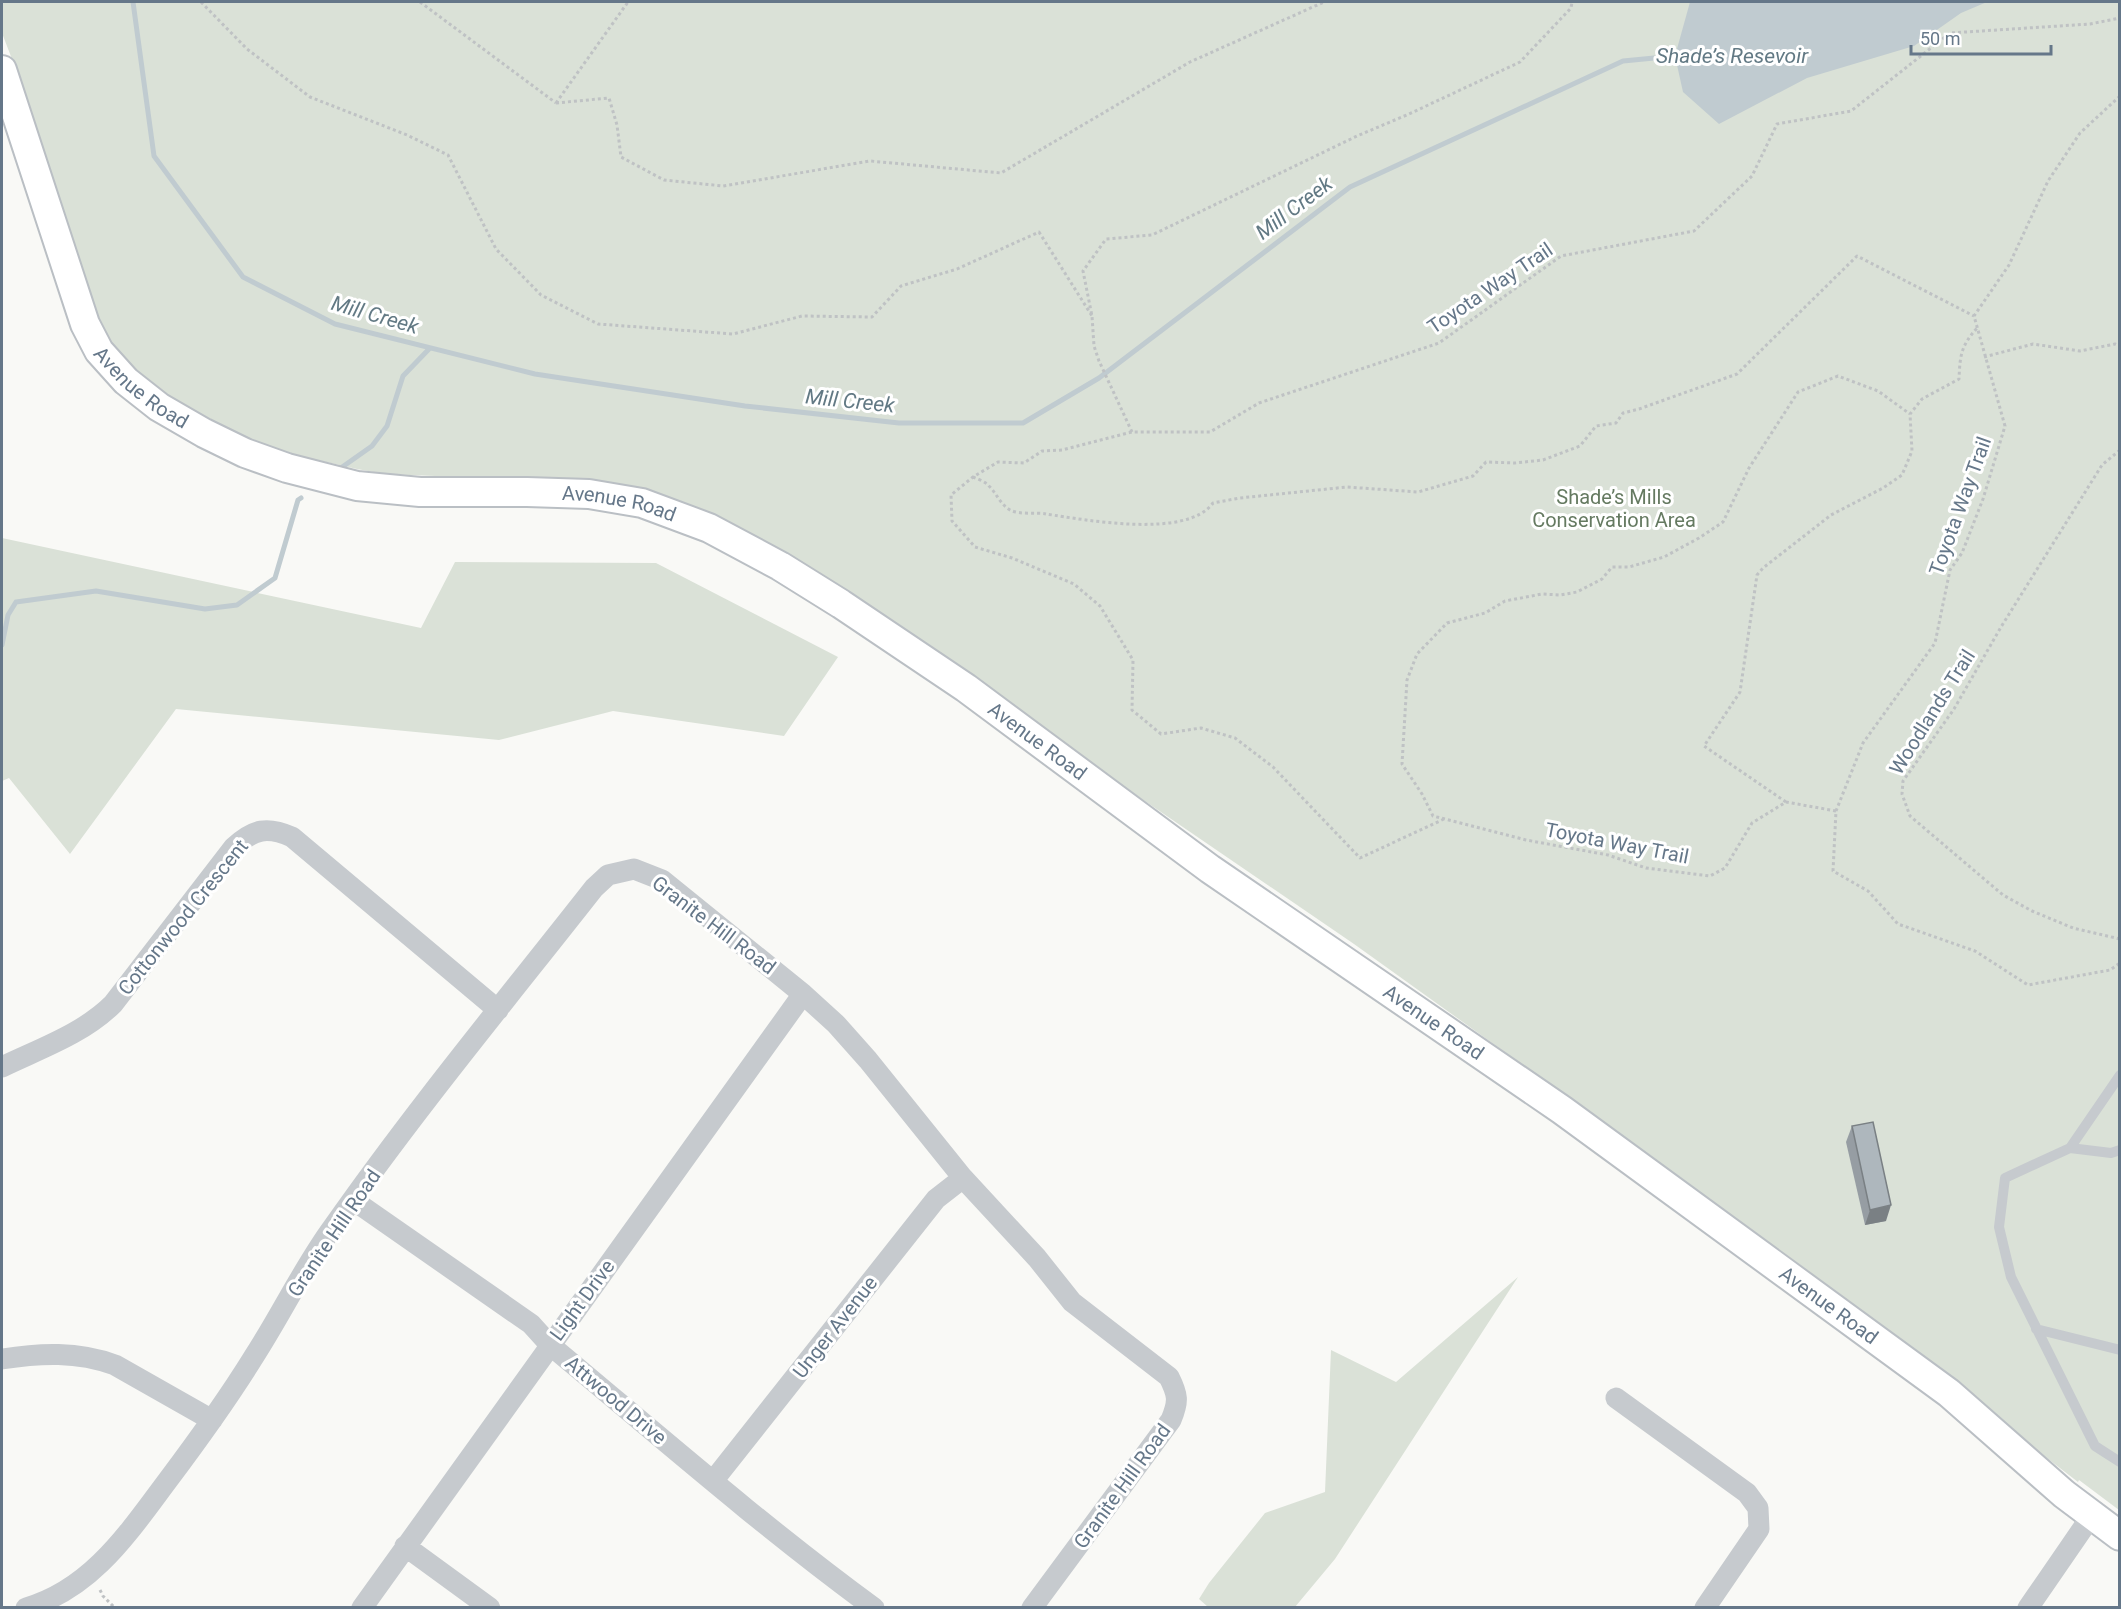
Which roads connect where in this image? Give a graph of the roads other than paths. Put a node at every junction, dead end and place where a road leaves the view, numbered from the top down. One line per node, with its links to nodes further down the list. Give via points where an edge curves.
1 (2, 70): 18 (street, Avenue Road, via 85,324 99,351 126,381 159,407 245,453 357,486 420,492 589,494 642,503 709,528 780,566 966,688 1210,869 1562,1110 1949,1393)
2 (802, 994): 3 (street, Granite Hill Road, via 662,880 634,869 609,875 594,888); 8 (street, Granite Hill Road, via 868,1060); 11 (street, Light Drive)
3 (498, 1010): 4 (street, Cottonwood Crescent, via 292,837 277,830 260,830 234,847 101,1016); 9 (street, Granite Hill Road)
4 (2, 1067)
5 (2120, 1075): 6 (lane)
6 (2070, 1148): 7 (lane, via 2111,1153); 10 (lane, via 2005,1178 1999,1227 2011,1277)
7 (2120, 1150)
8 (963, 1178): 17 (street, Unger Avenue, via 936,1199); 25 (street, Granite Hill Road, via 1072,1302 1157,1366 1176,1391 1177,1405 1171,1420)
9 (353, 1200): 11 (street, Attwood Drive, via 531,1324); 15 (street, Granite Hill Road)
10 (2036, 1329): 12 (lane); 16 (lane, via 2095,1446)
11 (550, 1345): 17 (street, Attwood Drive); 20 (street, Light Drive)
12 (2120, 1350)
13 (2, 1359): 15 (street, via 74,1354 99,1359)
14 (1616, 1398): 26 (street, via 1747,1493 1758,1508 1759,1528)
15 (212, 1420): 21 (street, Granite Hill Road, via 123,1541 93,1571 61,1594)
16 (2120, 1462)
17 (712, 1481): 24 (street, Attwood Drive)
18 (2092, 1515): 19 (street, Avenue Road); 27 (street)
19 (2120, 1536)
20 (405, 1546): 22 (street, Light Drive); 23 (street)
21 (26, 1608)
22 (362, 1608)
23 (490, 1608)
24 (874, 1608)
25 (1032, 1608)
26 (1705, 1608)
27 (2028, 1608)

